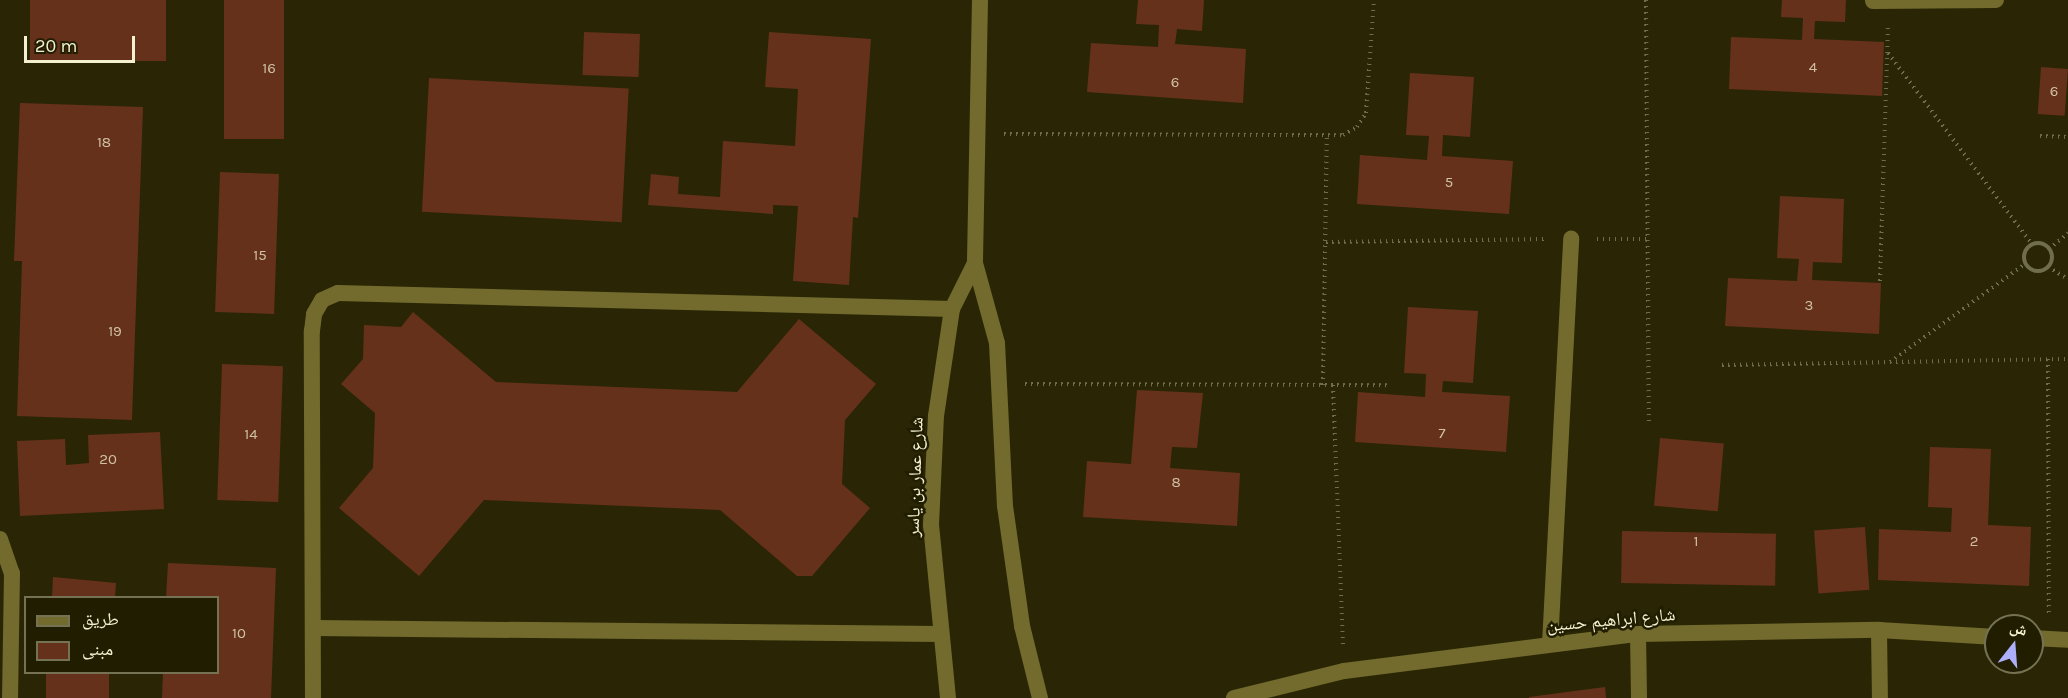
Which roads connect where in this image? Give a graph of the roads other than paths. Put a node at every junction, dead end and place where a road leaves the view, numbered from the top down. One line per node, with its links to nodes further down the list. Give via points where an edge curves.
1 (980, 0): 5 (street, شارع عمار بن ياسر)
2 (1996, 0): 3 (street)
3 (1881, 1)
4 (1571, 239): 15 (street)
5 (975, 262): 6 (street, شارع عمار بن ياسر); 19 (street, شارع عمار بن ياسر, via 992,322 1001,384 1005,506 1022,626)
6 (952, 309): 8 (street, via 338,293 322,300 314,314 312,331); 10 (street, شارع عمار بن ياسر, via 936,416 931,525)
7 (0, 539): 16 (street, via 12,573)
8 (313, 628): 10 (street); 17 (street)
9 (1879, 630): 11 (street, شارع ابراهيم حسين); 12 (street, شارع ابراهيم حسين); 22 (street)
10 (940, 634): 18 (street, شارع عمار بن ياسر)
11 (1638, 634): 15 (street, شارع ابراهيم حسين); 21 (street)
12 (1984, 636)
13 (2044, 639): 14 (street)
14 (2068, 640)
15 (1550, 644): 20 (street, شارع ابراهيم حسين, via 1344,670)
16 (10, 698)
17 (313, 698)
18 (948, 698)
19 (1040, 698)
20 (1234, 698)
21 (1639, 698)
22 (1880, 698)

